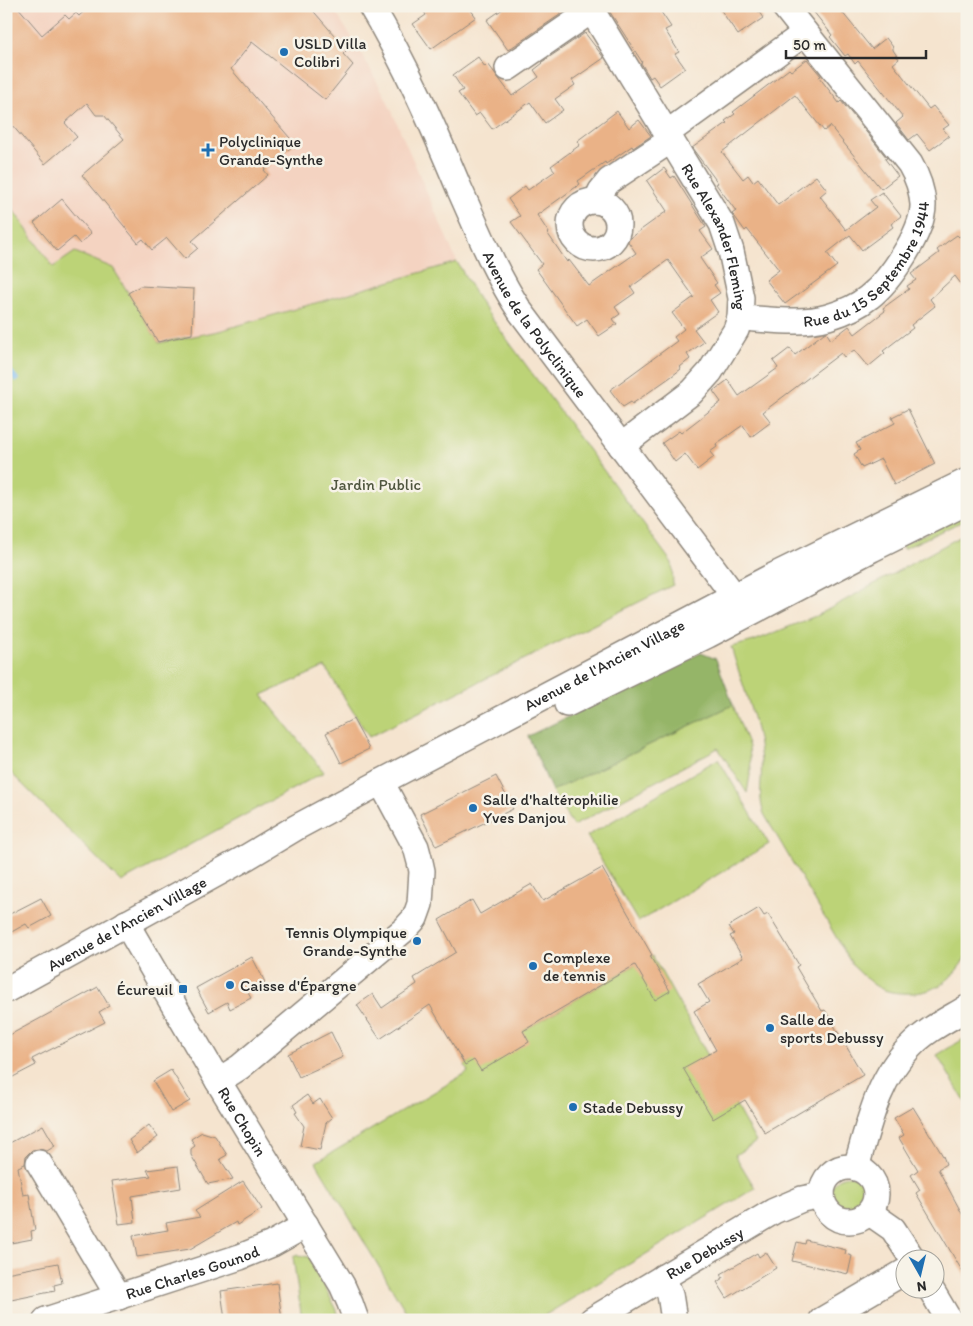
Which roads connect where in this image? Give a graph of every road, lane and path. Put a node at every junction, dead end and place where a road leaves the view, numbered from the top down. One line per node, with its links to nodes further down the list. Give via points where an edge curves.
1 (371, 6): 9 (street, Avenue de la Polyclinique, via 419,96 500,278 520,311)
2 (784, 6): 4 (street, Rue du 15 Septembre 1944)
3 (590, 8): 5 (street); 6 (street, Rue Alexander Fleming)
4 (805, 33): 6 (street); 8 (street, Rue du 15 Septembre 1944, via 910,164 920,188 922,215 917,233 887,278 862,303 817,319)
5 (508, 68)
6 (669, 136): 7 (street, via 609,181); 8 (street, Rue Alexander Fleming, via 726,234 741,298)
7 (596, 201)
8 (740, 318): 9 (street, Rue Alexander Fleming, via 732,338 698,386)
9 (621, 446): 12 (street, Avenue de la Polyclinique)
10 (967, 481): 12 (street, Avenue de l'Ancien Village)
11 (967, 502): 12 (street, Avenue de l'Ancien Village, via 872,549)
12 (741, 605): 13 (street, Avenue de l'Ancien Village)
13 (384, 788): 14 (street, Avenue de l'Ancien Village, via 297,827); 17 (street, via 416,847 420,862 421,897 415,918 406,929 234,1072)
14 (126, 923): 15 (street, Avenue de l'Ancien Village); 17 (street, Rue Chopin)
15 (6, 990)
16 (966, 1008): 19 (street, via 926,1033 903,1053 878,1098)
17 (218, 1081): 22 (street, Rue Chopin)
18 (39, 1163): 26 (street)
19 (856, 1168): 20 (street, via 842,1168 834,1172 824,1182); 21 (street, via 868,1174 875,1186 876,1200)
20 (822, 1195): 21 (street, via 826,1209 840,1220 858,1220); 24 (street, Rue Debussy, via 784,1206)
21 (870, 1212): 23 (street, via 893,1229)
22 (306, 1225): 26 (street, Rue Charles Gounod, via 250,1254); 29 (street, Rue Chopin, via 346,1294)
23 (905, 1248)
24 (663, 1277): 30 (street, Rue Debussy); 31 (street, via 670,1294)
25 (896, 1277): 32 (street)
26 (119, 1297): 28 (street, Rue Charles Gounod)
27 (936, 1298): 33 (street)
28 (46, 1320)
29 (356, 1320)
30 (592, 1320)
31 (674, 1320)
32 (822, 1320)
33 (949, 1320)

